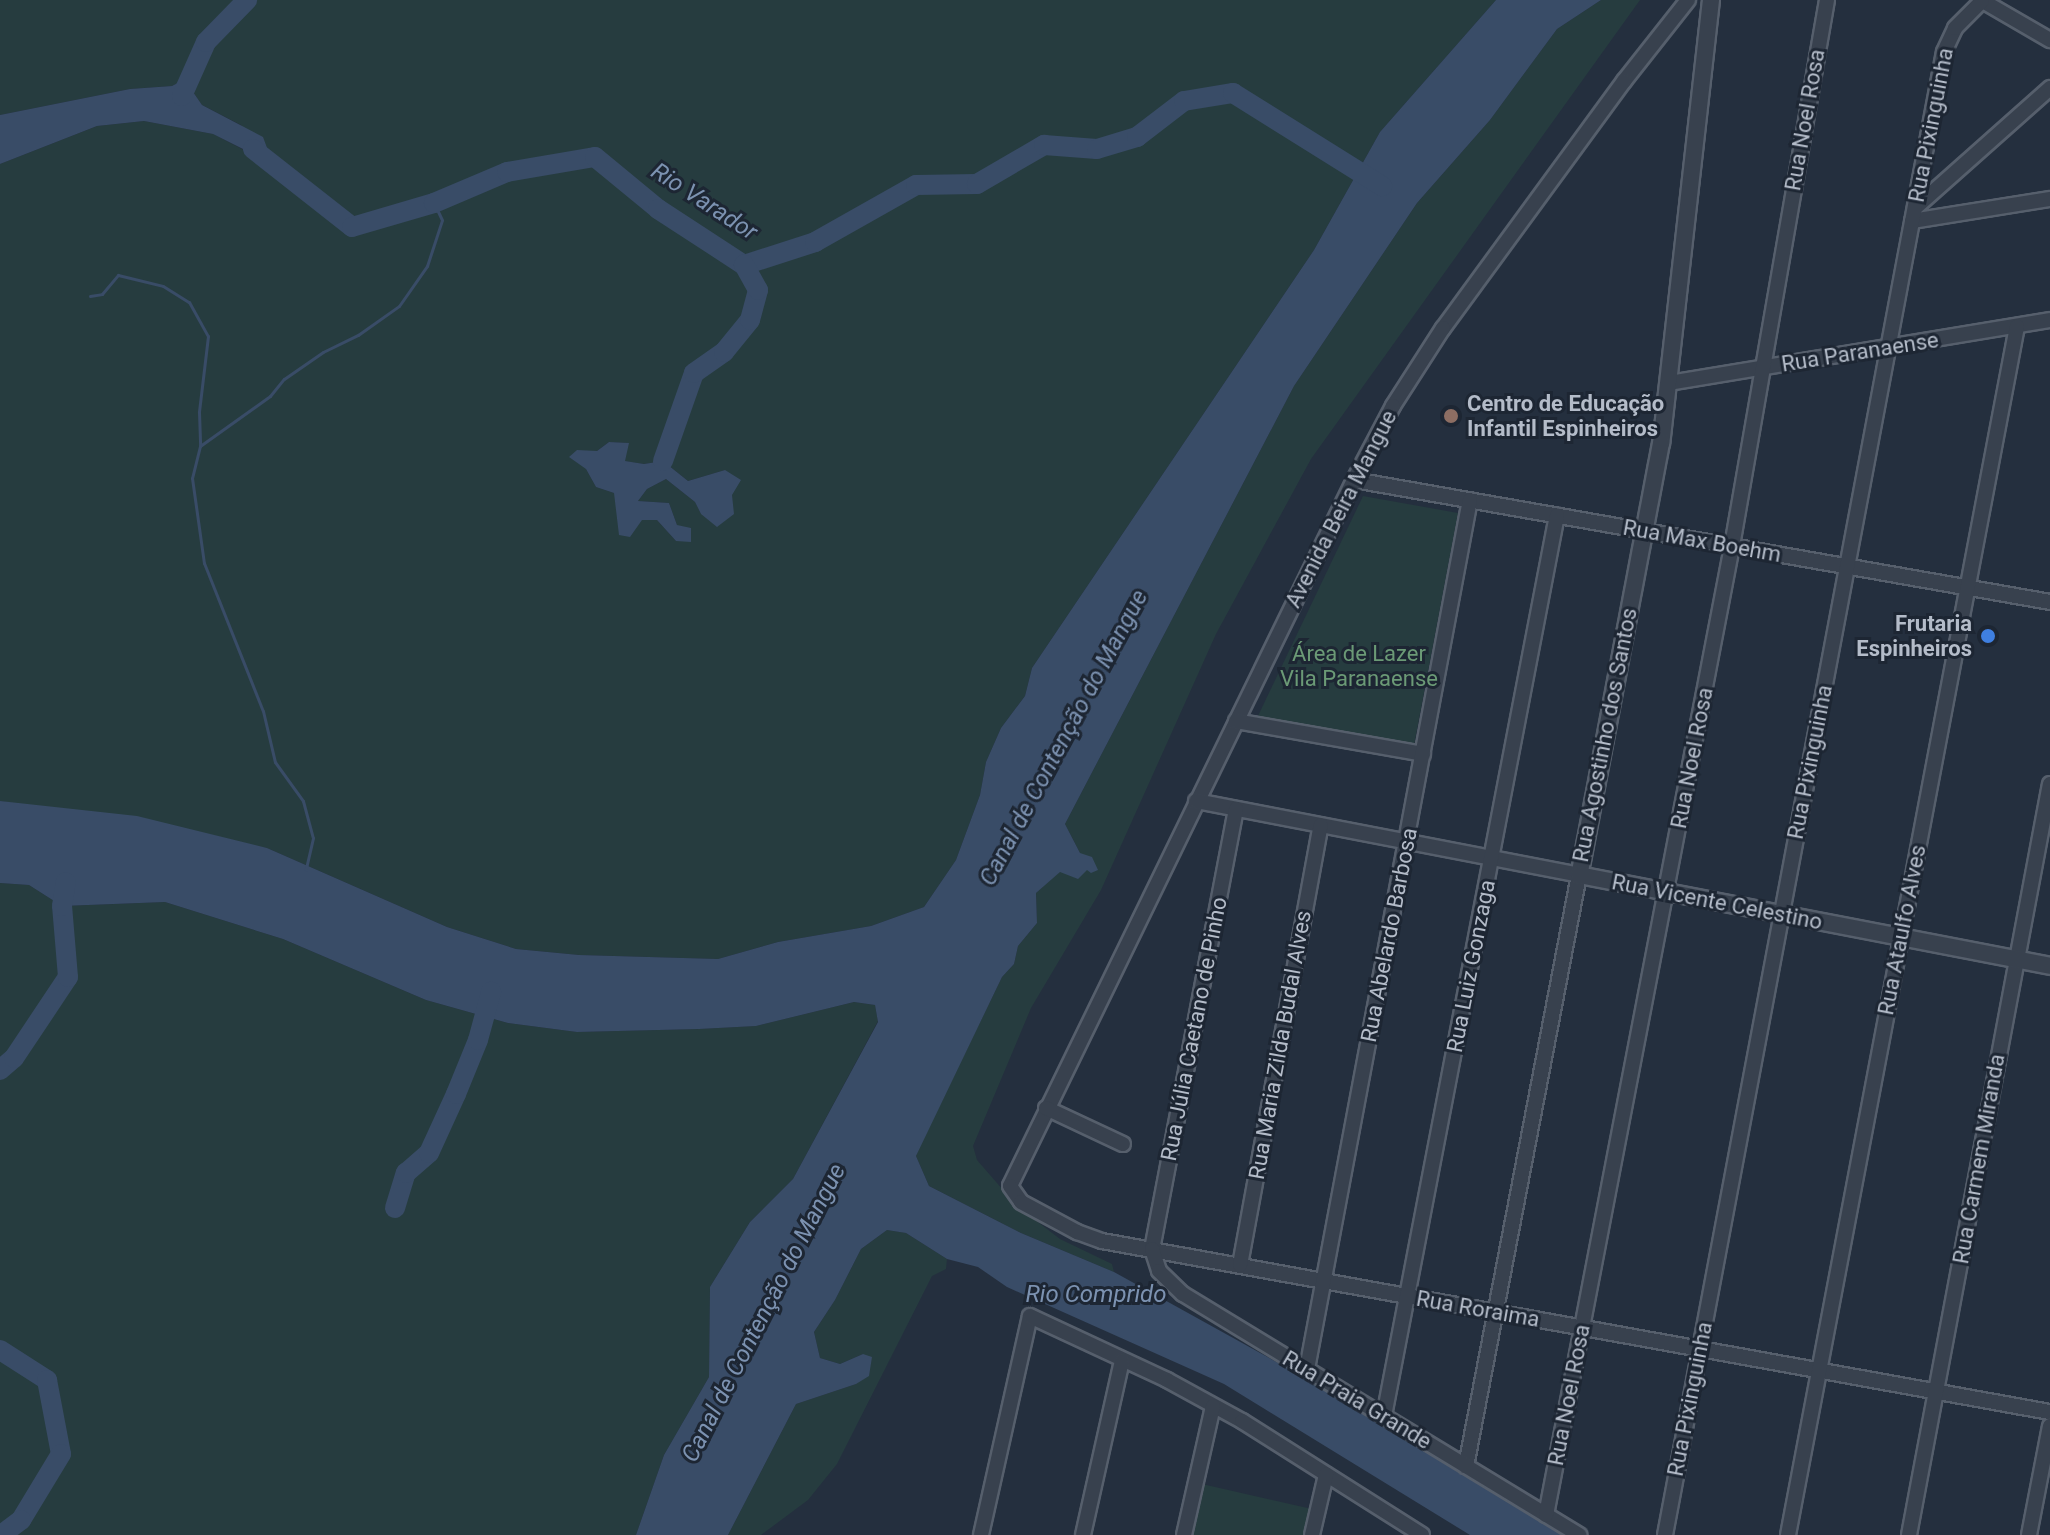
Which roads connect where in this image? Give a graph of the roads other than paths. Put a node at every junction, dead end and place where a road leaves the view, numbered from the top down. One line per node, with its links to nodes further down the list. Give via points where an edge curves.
1 (1688, 0): 14 (street, Avenida Beira Mangue, via 1443,328)
2 (1711, 0): 13 (street, Rua Agostinho dos Santos)
3 (1827, 0): 12 (street, Rua Noel Rosa)
4 (1981, 0): 5 (street); 8 (street, Rua Pixinguinha, via 1955,28 1944,52)
5 (2050, 40)
6 (2050, 88): 8 (street)
7 (2050, 199): 8 (street)
8 (1913, 215): 11 (street, Rua Pixinguinha)
9 (2050, 320): 10 (street, Rua Paranaense)
10 (2017, 326): 11 (street, Rua Paranaense); 20 (street, Rua Ataulfo Alves)
11 (1889, 347): 12 (street, Rua Paranaense); 19 (street, Rua Pixinguinha)
12 (1763, 368): 13 (street, Rua Paranaense); 18 (street, Rua Noel Rosa)
13 (1669, 383): 17 (street, Rua Agostinho dos Santos)
14 (1354, 480): 15 (street, Rua Max Boehm); 22 (street, Avenida Beira Mangue)
15 (1470, 500): 16 (street, Rua Max Boehm); 23 (street, Rua Abelardo Barbosa)
16 (1557, 515): 17 (street, Rua Max Boehm); 29 (street, Rua Luiz Gonzaga)
17 (1644, 531): 18 (street, Rua Max Boehm); 30 (street, Rua Agostinho dos Santos)
18 (1732, 546): 19 (street, Rua Max Boehm); 31 (street, Rua Noel Rosa)
19 (1847, 566): 20 (street, Rua Max Boehm); 32 (street, Rua Pixinguinha)
20 (1967, 588): 21 (street, Rua Max Boehm); 33 (street, Rua Ataulfo Alves)
21 (2050, 602)
22 (1236, 721): 23 (street); 25 (street, Avenida Beira Mangue)
23 (1423, 754): 28 (street, Rua Abelardo Barbosa)
24 (2050, 784): 34 (street, Rua Carmem Miranda)
25 (1196, 801): 26 (street, Rua Vicente Celestino); 36 (street, Avenida Beira Mangue)
26 (1236, 809): 27 (street, Rua Vicente Celestino); 39 (street, Rua Júlia Caetano de Pinho)
27 (1321, 825): 28 (street, Rua Vicente Celestino); 40 (street, Rua Maria Zilda Budal Alves)
28 (1406, 842): 29 (street, Rua Vicente Celestino); 41 (street, Rua Abelardo Barbosa)
29 (1491, 858): 30 (street, Rua Vicente Celestino); 42 (street, Rua Luiz Gonzaga)
30 (1579, 875): 31 (street, Rua Vicente Celestino); 43 (street, Rua Agostinho dos Santos)
31 (1666, 892): 32 (street, Rua Vicente Celestino); 44 (street, Rua Noel Rosa)
32 (1782, 914): 33 (street, Rua Vicente Celestino); 45 (street, Rua Pixinguinha)
33 (1901, 937): 34 (street, Rua Vicente Celestino); 48 (street, Rua Ataulfo Alves)
34 (2016, 959): 35 (street, Rua Vicente Celestino); 49 (street, Rua Carmem Miranda)
35 (2050, 966)
36 (1046, 1108): 37 (street); 38 (street, Avenida Beira Mangue, via 1010,1181)
37 (1123, 1144)
38 (1012, 1192): 39 (street, Rua Roraima, via 1077,1232)
39 (1152, 1249): 40 (street, Rua Roraima); 47 (street, Rua Praia Grande, via 1159,1271 1175,1288)
40 (1240, 1265): 41 (street, Rua Roraima)
41 (1324, 1281): 42 (street, Rua Roraima); 47 (street, Rua Abelardo Barbosa)
42 (1407, 1296): 43 (street, Rua Roraima); 52 (street, Rua Luiz Gonzaga)
43 (1496, 1312): 44 (street, Rua Roraima); 54 (street, Rua Agostinho dos Santos)
44 (1582, 1327): 45 (street, Rua Roraima); 56 (street, Rua Noel Rosa)
45 (1700, 1349): 48 (street, Rua Roraima); 63 (street, Rua Pixinguinha)
46 (1122, 1360): 50 (street); 57 (street, via 1030,1316); 58 (street)
47 (1307, 1369): 52 (street, Rua Praia Grande)
48 (1819, 1370): 49 (street, Rua Roraima); 64 (street, Rua Ataulfo Alves)
49 (1936, 1391): 51 (street, Rua Roraima); 65 (street, Rua Carmem Miranda)
50 (1213, 1406): 55 (street); 59 (street)
51 (2050, 1412)
52 (1384, 1416): 54 (street, Rua Praia Grande)
53 (2050, 1426): 66 (street)
54 (1466, 1466): 56 (street, Rua Praia Grande)
55 (1326, 1475): 60 (street); 61 (street)
56 (1546, 1515): 62 (street, Rua Praia Grande)
57 (981, 1535)
58 (1083, 1535)
59 (1184, 1535)
60 (1312, 1535)
61 (1422, 1535)
62 (1580, 1535)
63 (1665, 1535)
64 (1788, 1535)
65 (1909, 1535)
66 (2029, 1535)

